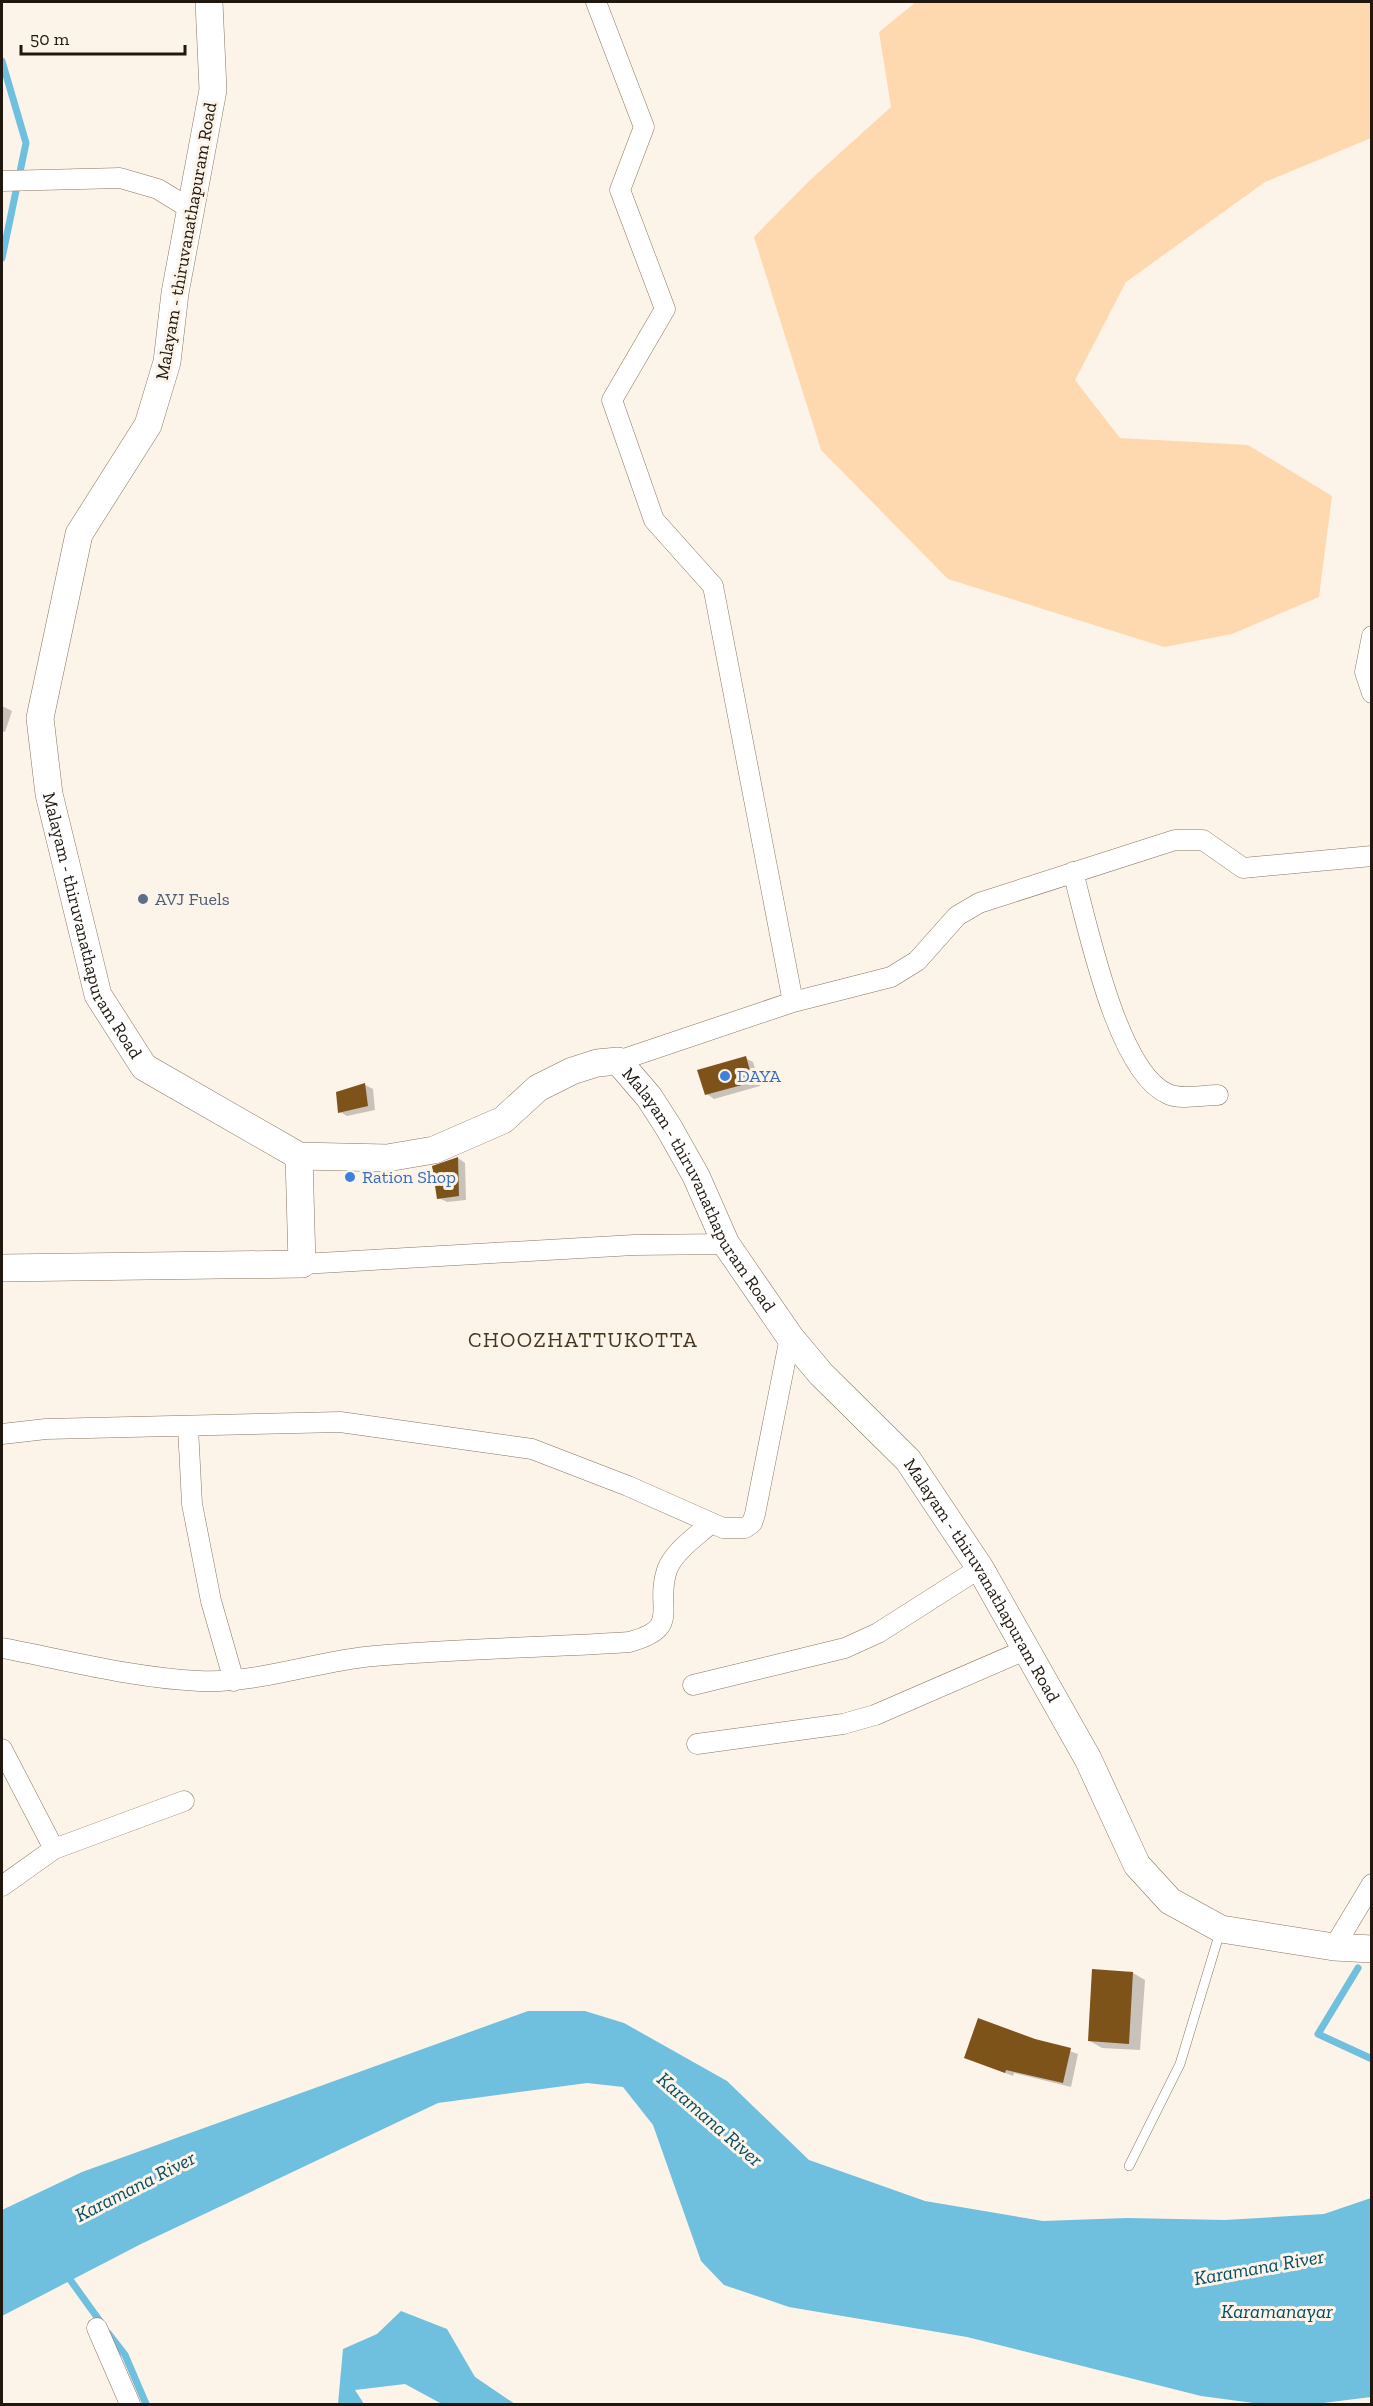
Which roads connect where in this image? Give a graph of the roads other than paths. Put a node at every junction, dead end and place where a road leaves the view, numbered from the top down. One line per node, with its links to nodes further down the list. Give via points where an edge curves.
1 (209, 2): 4 (main road, Malayam - thiruvanathapuram Road, via 213,90)
2 (596, 2): 9 (street, via 644,127 620,190 665,309 612,400 654,520 713,586)
3 (2, 181): 4 (street, via 120,178 158,189)
4 (192, 210): 12 (main road, Malayam - thiruvanathapuram Road, via 175,293 167,362 148,425 80,534 40,718 50,794 98,995 144,1067)
5 (1371, 636): 6 (street, via 1365,672)
6 (1371, 693)
7 (1371, 856): 8 (street, via 1243,868 1203,840 1175,840)
8 (1073, 872): 9 (street, via 980,903 957,916 917,961 891,977); 11 (street, via 1124,1042 1147,1080 1169,1095)
9 (793, 1002): 10 (street)
10 (618, 1061): 12 (main road, Malayam - thiruvanathapuram Road, via 572,1071 537,1088 503,1120 434,1150 387,1158); 13 (main road, Malayam - thiruvanathapuram Road, via 669,1128 696,1176)
11 (1218, 1095)
12 (299, 1156): 14 (main road)
13 (726, 1244): 14 (street, via 634,1245); 16 (main road, Malayam - thiruvanathapuram Road)
14 (302, 1264): 15 (main road)
15 (2, 1268)
16 (790, 1337): 19 (street, via 752,1523 734,1529); 20 (main road, Malayam - thiruvanathapuram Road, via 821,1374 908,1460)
17 (188, 1427): 18 (street, via 46,1429); 19 (street, via 340,1422 532,1449); 23 (street, via 192,1504 202,1560)
18 (2, 1434)
19 (711, 1523): 23 (street, via 678,1553 667,1570 663,1622 650,1636 629,1642 375,1656)
20 (980, 1568): 22 (main road, Malayam - thiruvanathapuram Road); 24 (street, via 878,1633 845,1648)
21 (2, 1648): 23 (street, via 154,1676)
22 (1025, 1650): 25 (street, via 875,1715 843,1724); 31 (main road, Malayam - thiruvanathapuram Road, via 1088,1759 1137,1865 1170,1901)
23 (234, 1681)
24 (693, 1685)
25 (697, 1744)
26 (2, 1749): 28 (street)
27 (184, 1801): 28 (street)
28 (54, 1849): 30 (street)
29 (1371, 1884): 32 (street)
30 (2, 1886)
31 (1221, 1929): 32 (main road, Malayam - thiruvanathapuram Road); 34 (lane, via 1180,2064)
32 (1334, 1947): 33 (main road, Malayam - thiruvanathapuram Road)
33 (1371, 1949)
34 (1129, 2166)
35 (98, 2328): 36 (street)
36 (130, 2404)

